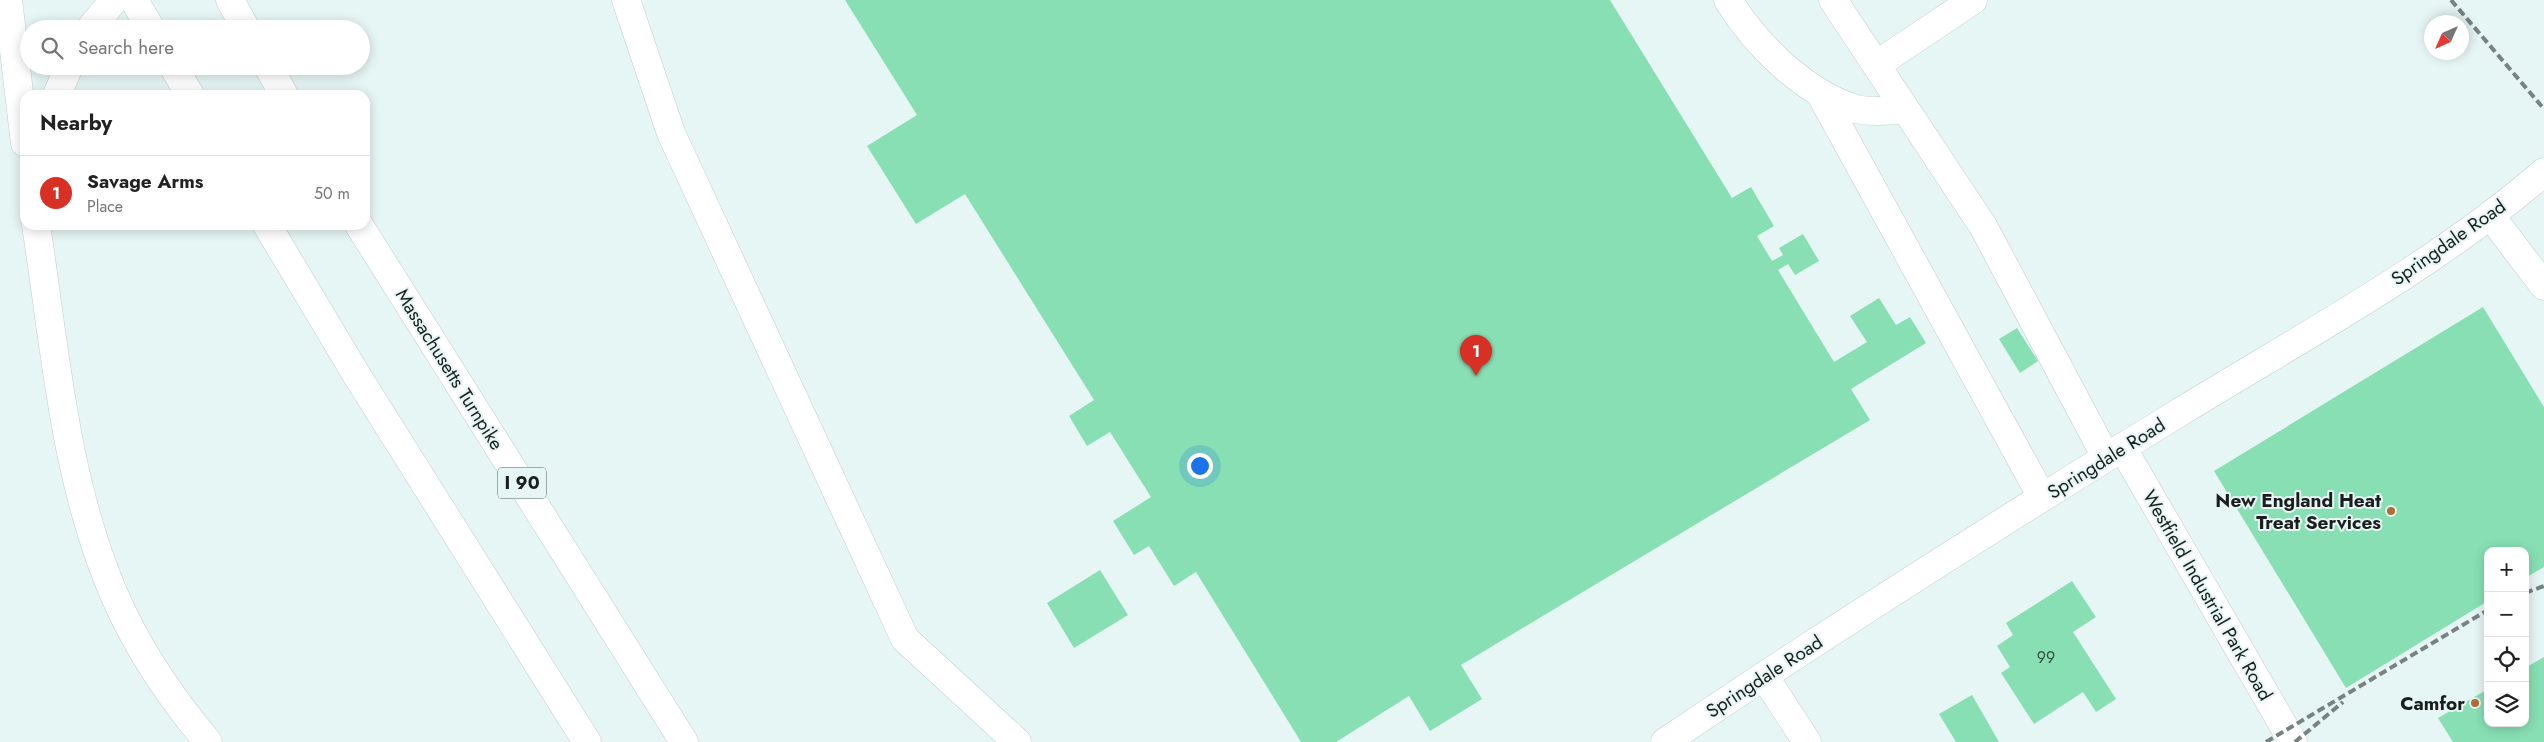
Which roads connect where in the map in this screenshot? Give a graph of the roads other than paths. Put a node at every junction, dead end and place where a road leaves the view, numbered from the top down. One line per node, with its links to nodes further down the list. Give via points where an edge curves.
1 (8, 0): 20 (main road)
2 (114, 0): 9 (main road)
3 (134, 0): 10 (main road)
4 (230, 0): 11 (main road)
5 (626, 0): 34 (main road, via 671,133 905,639)
6 (1728, 0): 19 (main road, via 1787,69)
7 (1833, 0): 12 (main road, Westfield Industrial Park Road)
8 (1973, 0): 12 (main road)
9 (97, 20)
10 (146, 20)
11 (241, 20)
12 (1876, 65): 21 (main road, Westfield Industrial Park Road)
13 (65, 75): 16 (main road)
14 (178, 75): 17 (main road)
15 (273, 75): 18 (main road)
16 (59, 90)
17 (187, 90)
18 (281, 90)
19 (1822, 95): 21 (main road, via 1857,109); 29 (main road)
20 (20, 101)
21 (1906, 110): 28 (main road, Westfield Industrial Park Road, via 1983,226)
22 (2544, 172): 23 (main road, Springdale Road)
23 (2490, 215): 27 (main road); 28 (main road, Springdale Road, via 2424,262)
24 (37, 230): 31 (main road, via 62,404 98,552 138,642 183,711)
25 (270, 230): 32 (main road, via 356,374)
26 (362, 230): 33 (main road, Massachusetts Turnpike / I 90)
27 (2544, 286)
28 (2114, 452): 29 (main road, Springdale Road); 37 (main road, Westfield Industrial Park Road)
29 (2042, 497): 30 (main road, Springdale Road)
30 (1764, 676): 35 (main road, Springdale Road); 36 (main road)
31 (208, 742)
32 (587, 742)
33 (684, 742)
34 (1017, 742)
35 (1665, 742)
36 (1807, 742)
37 (2293, 742)

